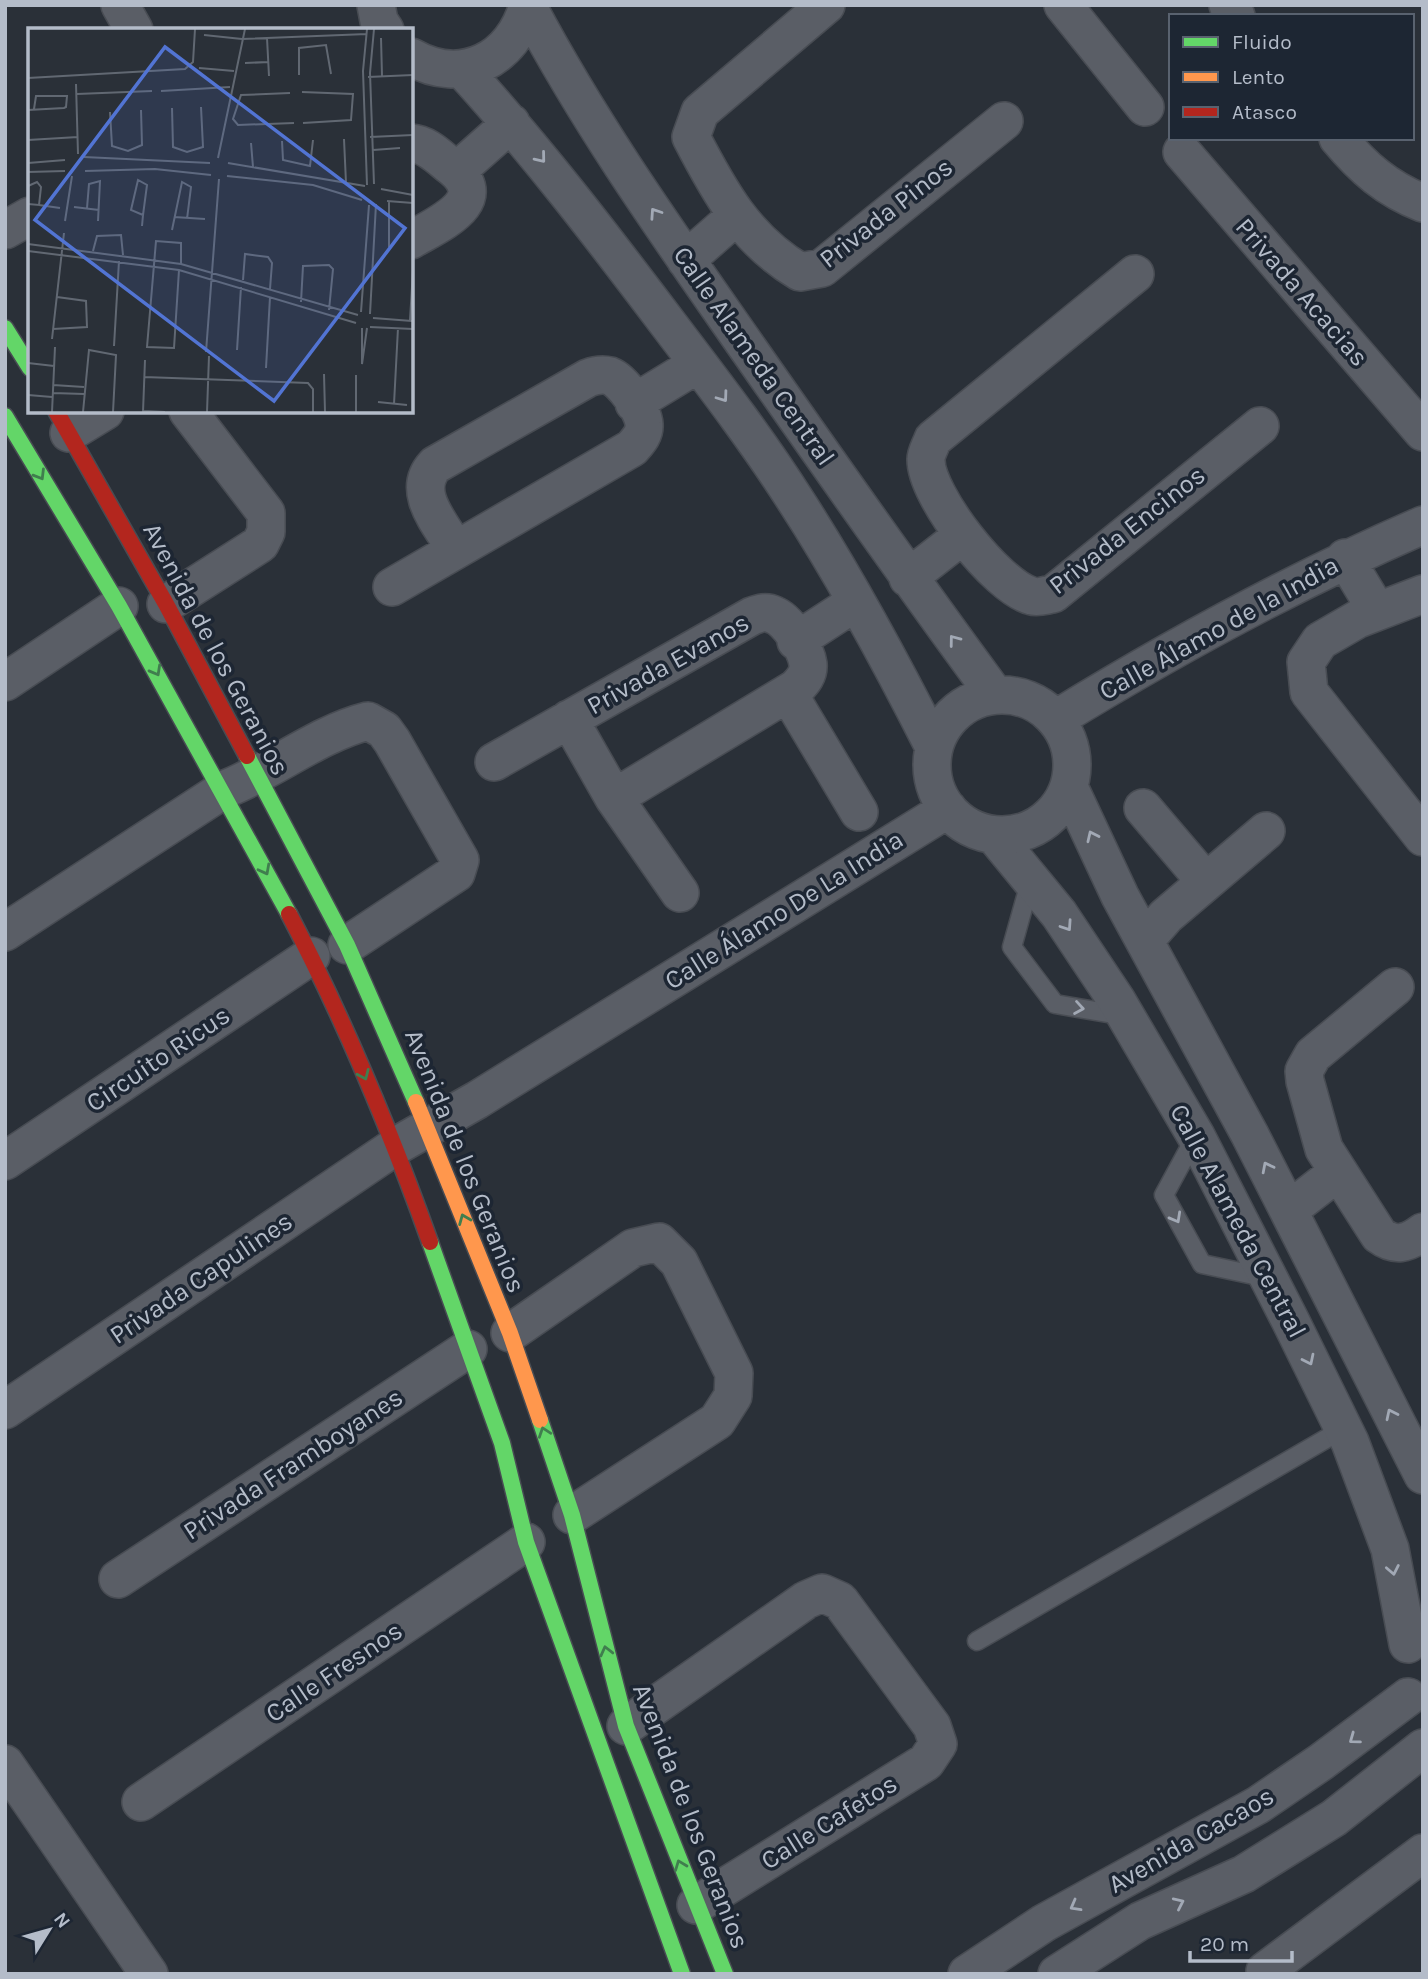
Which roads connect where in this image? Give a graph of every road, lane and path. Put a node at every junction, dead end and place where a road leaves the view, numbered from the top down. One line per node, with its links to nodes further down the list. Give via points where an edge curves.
1 (120, 5): 5 (street)
2 (826, 5): 17 (street, Privada Pinos, via 700,111 691,137)
3 (1063, 5): 8 (street)
4 (528, 6): 7 (street, via 516,37 493,59); 20 (street, Calle Alameda Central, one-way to 4, via 570,86)
5 (133, 28)
6 (413, 58): 7 (street, via 429,67)
7 (463, 70): 10 (street, Calle Alameda Central)
8 (1145, 107)
9 (1004, 121): 17 (street, Privada Pinos, via 822,268 800,272 789,266)
10 (511, 123): 14 (street); 23 (street, Calle Alameda Central, one-way to 23)
11 (1340, 140): 15 (street, via 1359,163 1394,191)
12 (413, 144): 14 (street)
13 (1182, 152): 31 (street, Privada Acacias)
14 (457, 171): 19 (street, via 467,189 465,204 455,215)
15 (1423, 203)
16 (28, 217): 18 (street)
17 (735, 217): 20 (street)
18 (5, 230)
19 (413, 239)
20 (686, 260): 36 (street, Calle Alameda Central)
21 (1135, 274): 33 (street, Privada Encinos, via 933,439 926,458 930,482)
22 (5, 328): 24 (street)
23 (698, 364): 25 (street); 39 (street, Calle Alameda Central, one-way to 39, via 794,497)
24 (28, 365)
25 (634, 403): 34 (street, via 645,425 642,438 632,448); 34 (street, via 612,377 588,377 435,465 426,474 423,487)
26 (97, 413): 29 (street)
27 (190, 413): 40 (street, via 266,513 266,532 260,544)
28 (5, 416): 41 (street, Avenida de los Geranios, one-way to 41)
29 (62, 422): 40 (street, Avenida de los Geranios)
30 (1260, 426): 33 (street, Privada Encinos, via 1053,594 1033,597 1010,585)
31 (1423, 432)
32 (1423, 525): 35 (street, Calle Álamo de la India)
33 (963, 535): 36 (street)
34 (456, 550): 37 (street)
35 (1345, 558): 42 (street); 48 (street, Calle Álamo de la India, via 1232,615)
36 (908, 578): 46 (street, Calle Alameda Central, one-way to 36)
37 (392, 587)
38 (1423, 594): 42 (street)
39 (856, 602): 43 (street); 49 (street, Calle Alameda Central)
40 (166, 604): 51 (street, Avenida de los Geranios)
41 (119, 606): 44 (street); 53 (street, Avenida de los Geranios, one-way to 53)
42 (1377, 611): 60 (street, via 1320,641 1307,662 1309,692)
43 (796, 641): 45 (street, Privada Evanos, via 808,666 805,679); 47 (street, Privada Evanos, via 776,615 752,615)
44 (5, 682)
45 (788, 693): 54 (street, Privada Evanos); 57 (street)
46 (995, 695): 48 (street, via 1028,700); 49 (street, via 957,712)
47 (569, 719): 50 (street, Privada Evanos); 54 (street, Privada Evanos)
48 (1056, 719): 52 (street, via 1071,752)
49 (934, 747): 56 (street, via 934,780)
50 (494, 762)
51 (257, 777): 53 (street); 66 (street, Avenida de los Geranios); 66 (street, via 347,727 368,721 392,741 446,832 460,860 456,873)
52 (1069, 787): 59 (street, via 1060,804 1032,829); 65 (street, Calle Alameda Central, one-way to 52)
53 (223, 790): 64 (street); 67 (street, Avenida de los Geranios, one-way to 67)
54 (614, 798): 63 (street, Privada Evanos)
55 (1143, 807): 62 (street)
56 (948, 809): 59 (street, via 961,822); 71 (street, Calle Álamo De La India)
57 (859, 812)
58 (1266, 831): 62 (street)
59 (994, 835): 61 (street, Calle Alameda Central)
60 (1423, 836)
61 (1031, 879): 69 (street, Calle Alameda Central, one-way to 69); 69 (lane, one-way to 69, via 1012,947 1055,1004)
62 (1206, 882): 65 (street)
63 (680, 893)
64 (5, 932)
65 (1145, 940): 74 (street, Calle Alameda Central, one-way to 65)
66 (347, 944): 71 (street, Avenida de los Geranios)
67 (311, 956): 71 (street, Avenida de los Geranios, one-way to 71); 72 (street, Circuito Ricus)
68 (1395, 987): 73 (street, via 1313,1055 1304,1071 1324,1149)
69 (1125, 1016): 70 (street, Calle Alameda Central)
70 (1196, 1136): 76 (street, Calle Alameda Central); 76 (lane, one-way to 76, via 1164,1195 1202,1264)
71 (412, 1137): 77 (street, Avenida de los Geranios, one-way to 71); 78 (street, Avenida de los Geranios); 79 (street, Privada Capulines)
72 (5, 1161)
73 (1338, 1172): 74 (street); 75 (street, via 1369,1222 1390,1243 1403,1244)
74 (1289, 1210): 81 (street, Calle Alameda Central, one-way to 74)
75 (1423, 1232)
76 (1269, 1279): 80 (street, Calle Alameda Central, one-way to 80)
77 (510, 1333): 82 (street, Avenida de los Geranios, one-way to 77); 82 (street, via 633,1248 659,1242 679,1262 734,1373 733,1396 718,1421)
78 (468, 1349): 83 (street, Avenida de los Geranios, via 502,1443); 84 (street, Privada Framboyanes)
79 (5, 1410)
80 (1343, 1429): 85 (street, Calle Alameda Central, one-way to 85, via 1390,1549); 86 (lane)
81 (1423, 1475)
82 (572, 1515): 88 (street, Avenida de los Geranios, one-way to 82)
83 (526, 1542): 91 (street, Calle Fresnos); 98 (street, Avenida de los Geranios)
84 (118, 1579)
85 (1415, 1633): 87 (street, Calle Alameda Central, via 1403,1671)
86 (976, 1641)
87 (1415, 1708): 93 (street, Avenida Cacaos, one-way to 93, via 1258,1805)
88 (626, 1726): 94 (street, Avenida de los Geranios, one-way to 88); 94 (street, Calle Cafetos, via 822,1593 840,1601 932,1726 938,1744 926,1762)
89 (1423, 1748): 95 (street, Avenida Cacaos, one-way to 89, via 1244,1874 1334,1818)
90 (5, 1764): 97 (street)
91 (141, 1802)
92 (1423, 1853): 96 (street)
93 (1119, 1882): 95 (street); 100 (street, Avenida Cacaos, one-way to 100, via 1044,1923)
94 (696, 1905): 99 (street, Avenida de los Geranios)
95 (1140, 1921): 101 (street, Avenida Cacaos)
96 (1265, 1971)
97 (149, 1974)
98 (682, 1974)
99 (725, 1974)
100 (967, 1974)
101 (1057, 1974)

